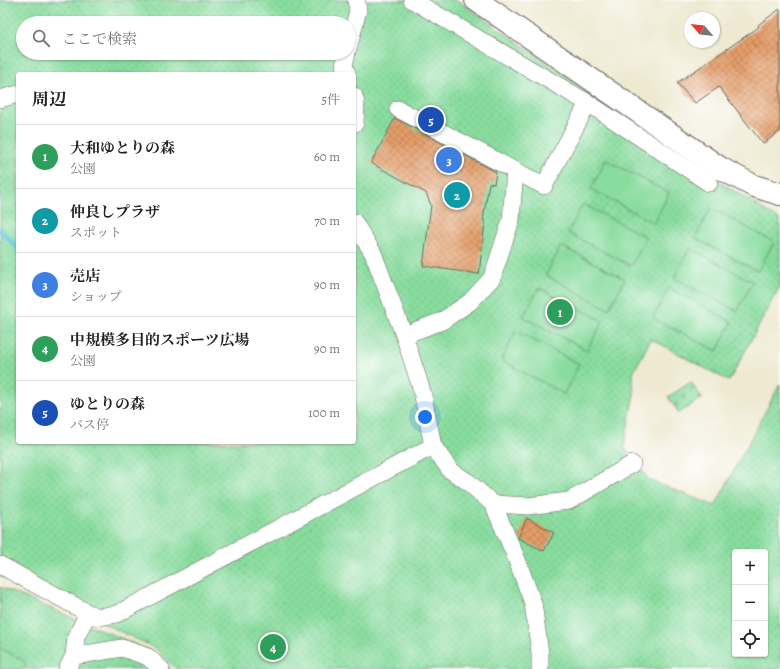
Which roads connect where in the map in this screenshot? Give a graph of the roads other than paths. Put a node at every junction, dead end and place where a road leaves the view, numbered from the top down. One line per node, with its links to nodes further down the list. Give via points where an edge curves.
1 (356, 0): 4 (street)
2 (412, 0): 9 (street)
3 (482, 2): 13 (street, via 720,168 754,186)
4 (356, 18)
5 (345, 60): 6 (street)
6 (346, 72)
7 (16, 95): 8 (street)
8 (0, 99)
9 (588, 103): 11 (street, via 544,186); 12 (street)
10 (398, 109): 11 (street)
11 (515, 171): 15 (street, via 511,220 492,278 470,302 442,321)
12 (709, 183)
13 (780, 194)
14 (356, 225): 15 (street, via 373,253)
15 (404, 335): 16 (street, via 422,391)
16 (433, 446): 18 (street, via 450,470); 20 (street, via 117,614 98,617)
17 (632, 464): 18 (street, via 569,501 527,506)
18 (493, 504): 23 (street, via 516,555 533,604)
19 (0, 565): 20 (street)
20 (88, 613): 21 (street, via 76,637)
21 (71, 663): 22 (street, via 122,648 148,657)
22 (161, 669)
23 (540, 669)

